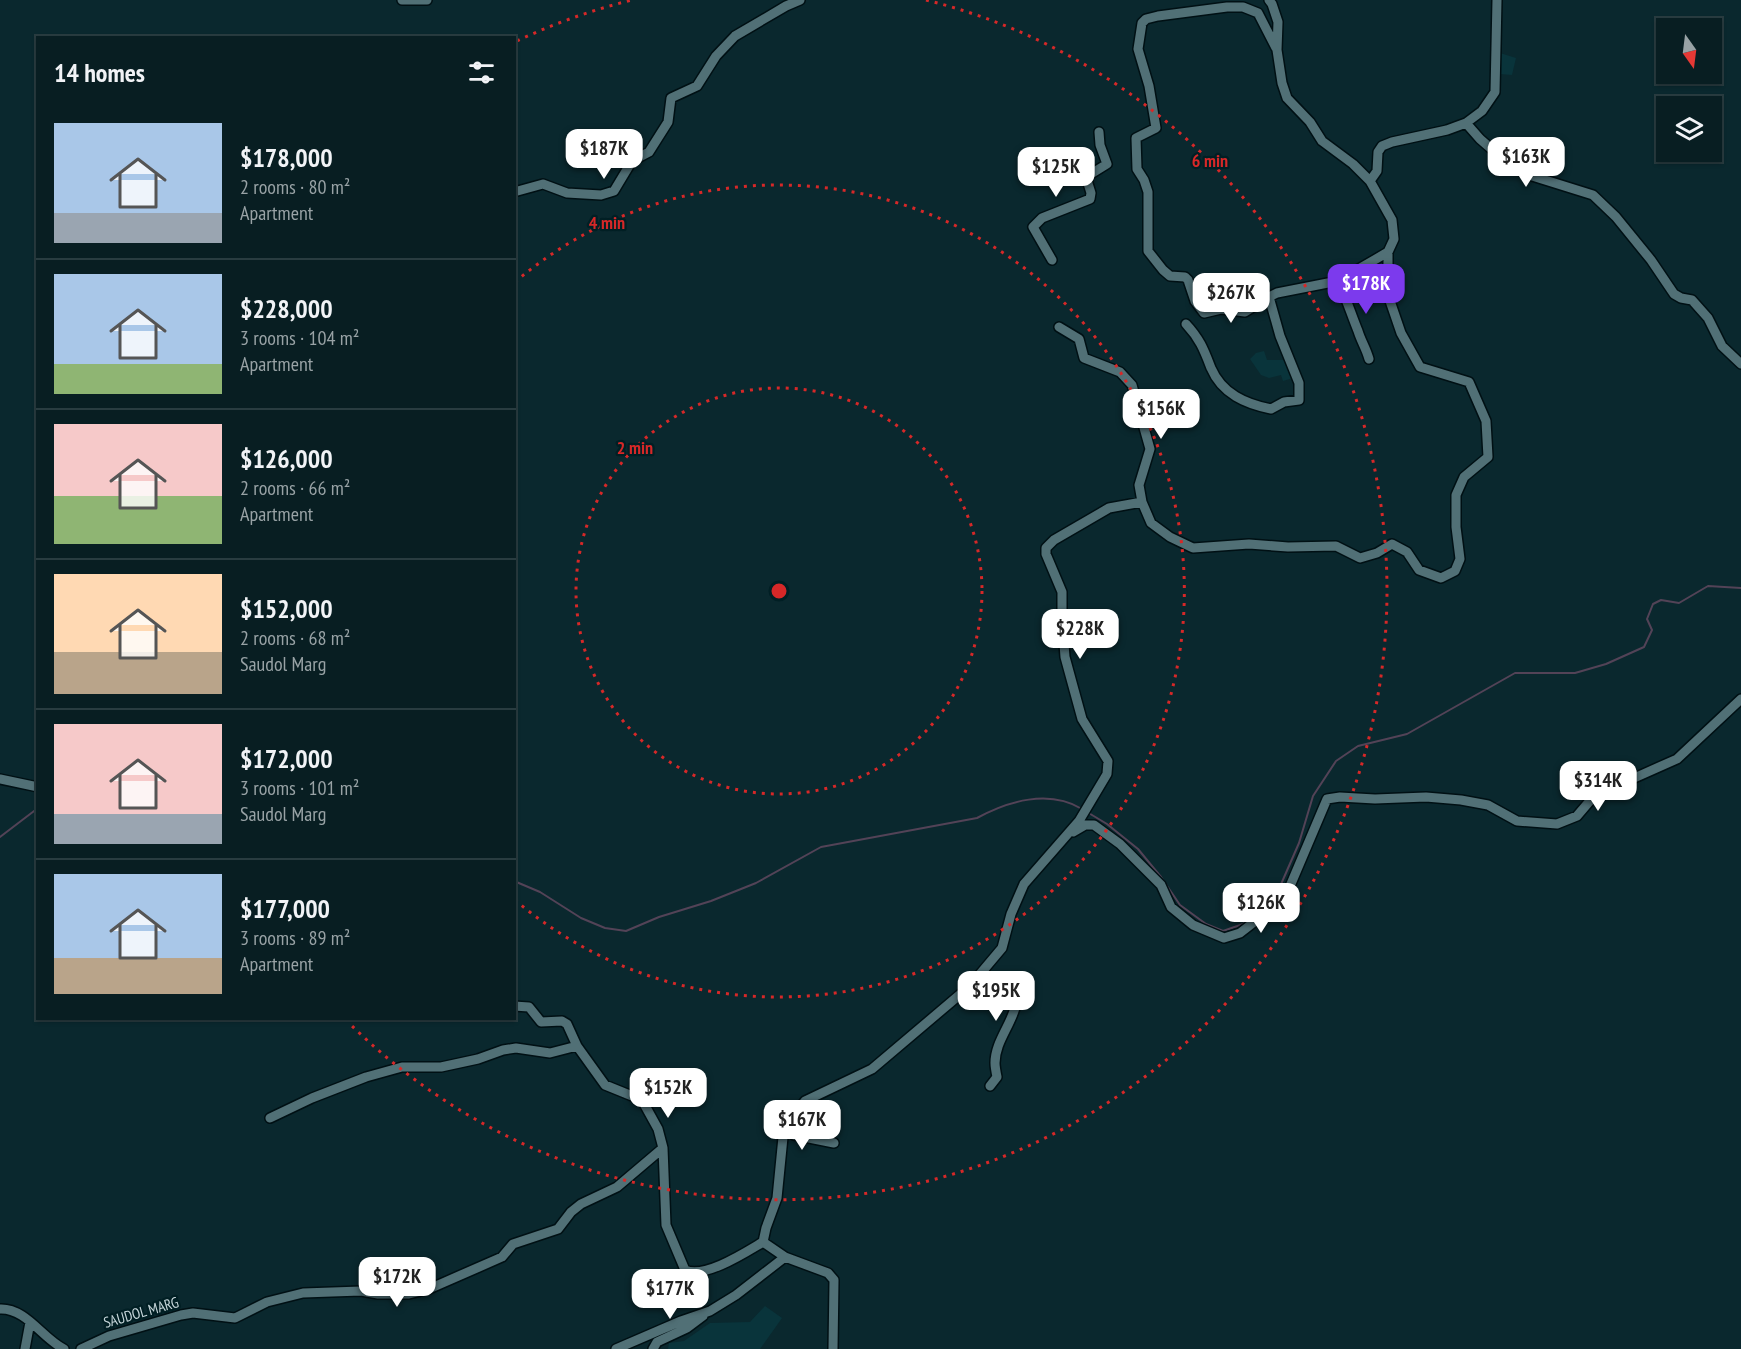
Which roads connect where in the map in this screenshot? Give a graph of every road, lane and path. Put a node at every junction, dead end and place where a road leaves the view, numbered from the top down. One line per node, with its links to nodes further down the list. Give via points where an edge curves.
1 (402, 0): 2 (street)
2 (427, 0)
3 (800, 0): 10 (street, via 735,36 716,56 697,86 671,98 668,122 649,152 632,161 614,191 601,195 567,193 543,184)
4 (1269, 0): 6 (street, via 1278,22)
5 (1497, 0): 7 (street, via 1495,92 1482,111)
6 (1277, 50): 9 (street, via 1287,98 1322,141); 14 (street, via 1258,13 1243,7 1146,19 1138,49 1156,128 1136,138 1137,169 1148,192 1148,251 1170,276 1188,280 1204,312 1245,312)
7 (1466, 123): 9 (street, via 1382,146 1377,171); 18 (street, via 1510,165 1593,195 1616,217 1674,294 1692,300 1708,318 1722,346)
8 (1100, 132): 12 (street, via 1107,164 1086,177 1090,199 1042,218 1033,227)
9 (1370, 181): 11 (street, via 1392,220 1394,239)
10 (516, 191)
11 (1388, 252): 13 (street); 19 (street, via 1388,295 1401,333 1420,367 1469,382 1486,421 1488,457 1464,477 1456,495 1460,559 1455,571 1441,578 1419,570 1407,552 1392,544 1360,558 1336,546 1249,544 1193,548 1151,523)
12 (1052, 260)
13 (1338, 280): 14 (street); 17 (street)
14 (1269, 297): 15 (street, via 1297,378 1299,400 1271,409 1237,399 1212,371 1204,346)
15 (1186, 324)
16 (1059, 327): 19 (street, via 1079,339 1084,358 1120,372 1132,385 1150,449 1139,485)
17 (1369, 359)
18 (1741, 364)
19 (1142, 502): 23 (street, via 1109,508 1054,540 1046,549 1062,592 1065,657 1082,719 1108,761 1107,774)
20 (1741, 699): 23 (street, via 1677,759 1600,789 1577,816 1557,824 1517,821 1488,805 1449,799 1327,799 1285,898 1240,933 1224,938 1193,925 1171,907 1161,885 1120,844 1094,825)
21 (0, 779): 22 (street)
22 (36, 787)
23 (1068, 834): 24 (street, via 1024,884 1002,948)
24 (970, 986): 27 (street, via 1009,983 1016,986 1019,997 998,1047 994,1062 997,1077); 29 (street, via 872,1069 805,1101)
25 (516, 1006): 26 (street, via 529,1007 542,1022 567,1024)
26 (577, 1046): 28 (street, via 550,1053 516,1048 441,1067 402,1067 366,1077); 31 (street, via 605,1085 642,1100 658,1129)
27 (990, 1086)
28 (270, 1118)
29 (784, 1128): 30 (street, via 794,1136); 32 (street, via 777,1198)
30 (834, 1143)
31 (663, 1148): 32 (street, via 666,1226 686,1270 695,1273 731,1261); 39 (street, SAUDOL MARG, via 617,1187 581,1204 558,1229 513,1244 502,1257 429,1289 410,1294 303,1293 267,1302 235,1318 182,1315 110,1336)
32 (764, 1242): 33 (street)
33 (785, 1257): 35 (street); 42 (street, via 828,1273 834,1280)
34 (0, 1309): 36 (street, via 8,1309)
35 (710, 1311): 40 (street); 41 (street, via 687,1328 657,1342)
36 (30, 1322): 37 (street); 38 (street)
37 (25, 1349)
38 (63, 1349)
39 (81, 1349)
40 (616, 1349)
41 (653, 1349)
42 (833, 1349)

